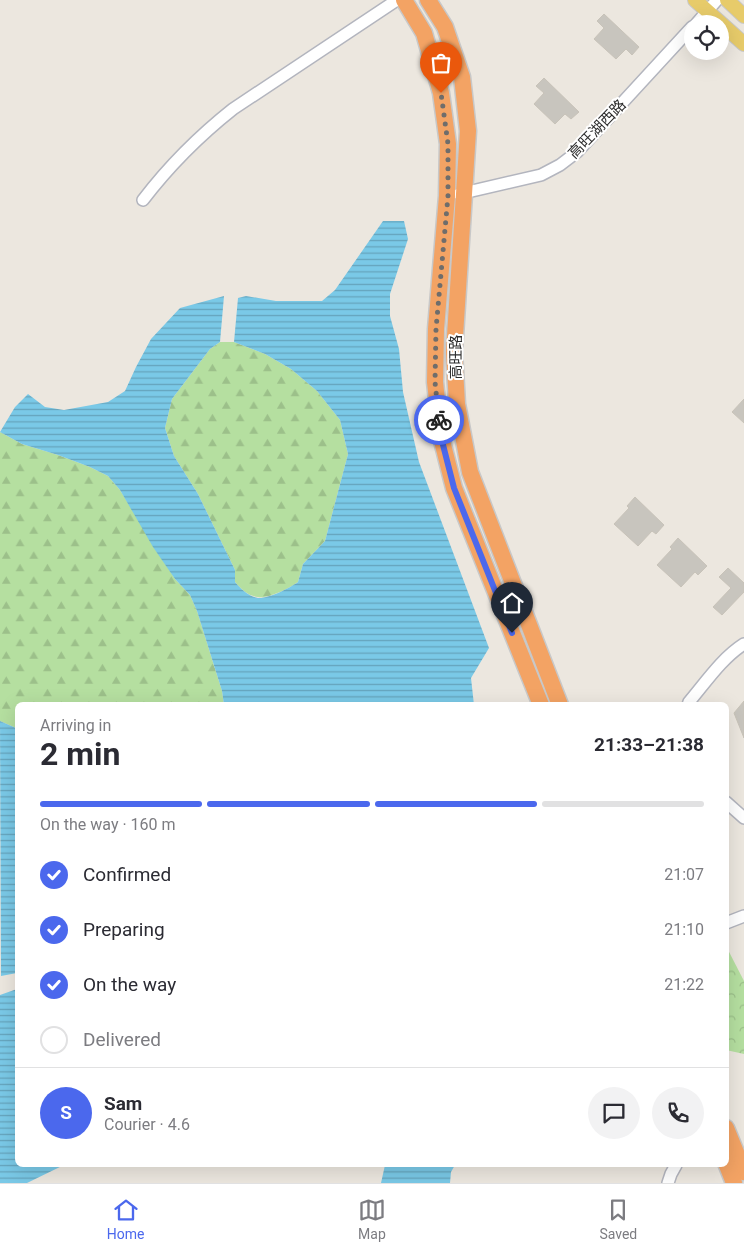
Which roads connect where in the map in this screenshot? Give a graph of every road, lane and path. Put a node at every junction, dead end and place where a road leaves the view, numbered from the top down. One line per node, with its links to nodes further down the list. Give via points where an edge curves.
1 (397, 0): 14 (street, via 215,124 185,152)
2 (404, 0): 13 (highway, 高旺路, via 424,33 441,93 448,144)
3 (428, 0): 12 (highway, 高旺路, via 445,27 462,77 468,131)
4 (695, 0): 7 (main road)
5 (717, 0): 7 (street)
6 (727, 0): 9 (main road)
7 (708, 11): 8 (street); 11 (main road)
8 (704, 15)
9 (744, 16)
10 (684, 36): 12 (street, 高旺湖西路, via 577,152 560,165 541,176)
11 (744, 44)
12 (465, 192): 13 (street, 高旺湖西路); 17 (highway, 高旺路, via 454,352 457,404 470,472)
13 (448, 196): 16 (highway, 高旺路, via 436,329 435,382 441,437 454,488)
14 (144, 200)
15 (744, 644): 18 (street, via 726,658)
16 (540, 702)
17 (559, 702)
18 (689, 702)
19 (729, 805): 20 (street)
20 (744, 818)
21 (744, 916): 22 (street)
22 (729, 922)
23 (729, 1135): 26 (highway)
24 (675, 1167): 27 (street)
25 (728, 1167): 28 (highway)
26 (744, 1172)
27 (668, 1183)
28 (734, 1183)

